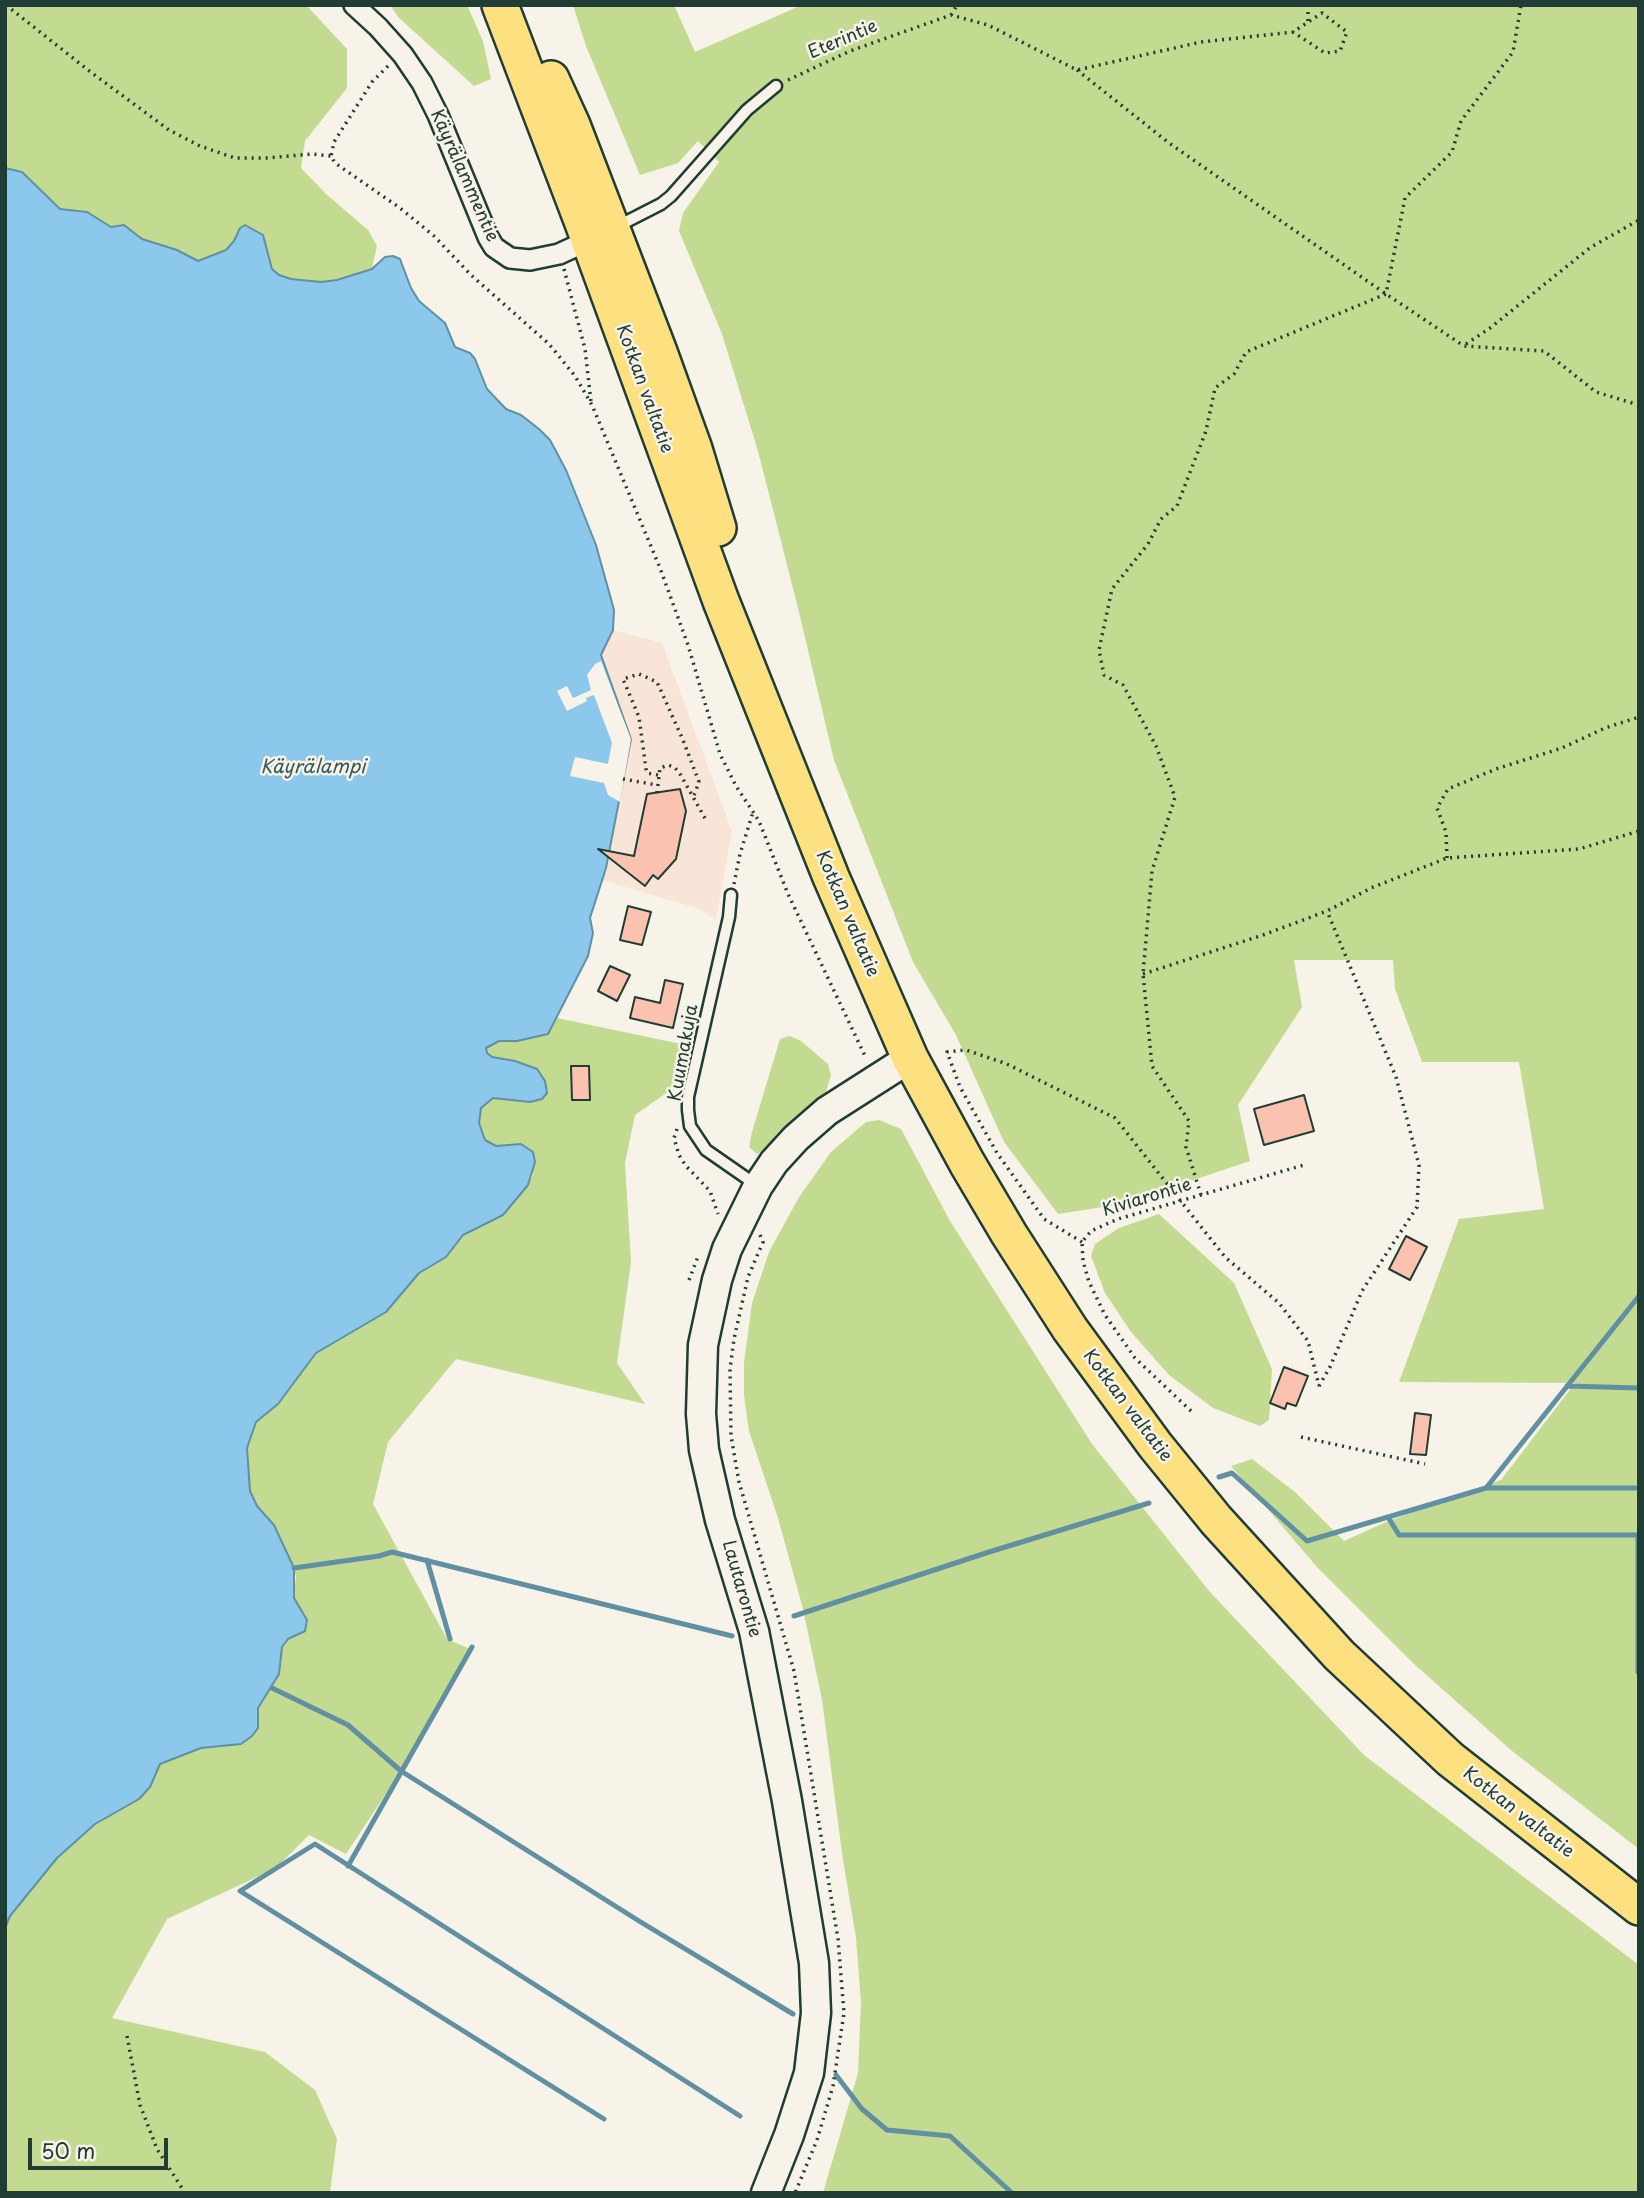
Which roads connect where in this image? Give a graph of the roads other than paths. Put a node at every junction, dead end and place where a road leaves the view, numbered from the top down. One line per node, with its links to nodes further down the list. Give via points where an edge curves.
1 (354, 5): 5 (street, Käyrälammentie, via 403,55 422,83 494,247 510,258 539,259)
2 (500, 5): 5 (highway, Kotkan valtatie)
3 (518, 5): 5 (highway, Kotkan valtatie, via 572,125)
4 (776, 86): 5 (lane, via 747,110 661,204)
5 (587, 241): 7 (highway, Kotkan valtatie, via 721,601 861,949)
6 (732, 895): 8 (lane, Kuumakuja, via 688,1097 690,1126 719,1161)
7 (910, 1058): 8 (street, Lautarontie, via 827,1111 796,1138); 9 (highway, Kotkan valtatie, via 967,1163 1070,1329 1155,1446 1216,1520 1392,1707 1450,1759)
8 (758, 1186): 10 (street, Lautarontie, via 716,1280 704,1345 701,1414 710,1482 763,1671 814,1963 816,2013 809,2073)
9 (1639, 1907)
10 (766, 2193)

